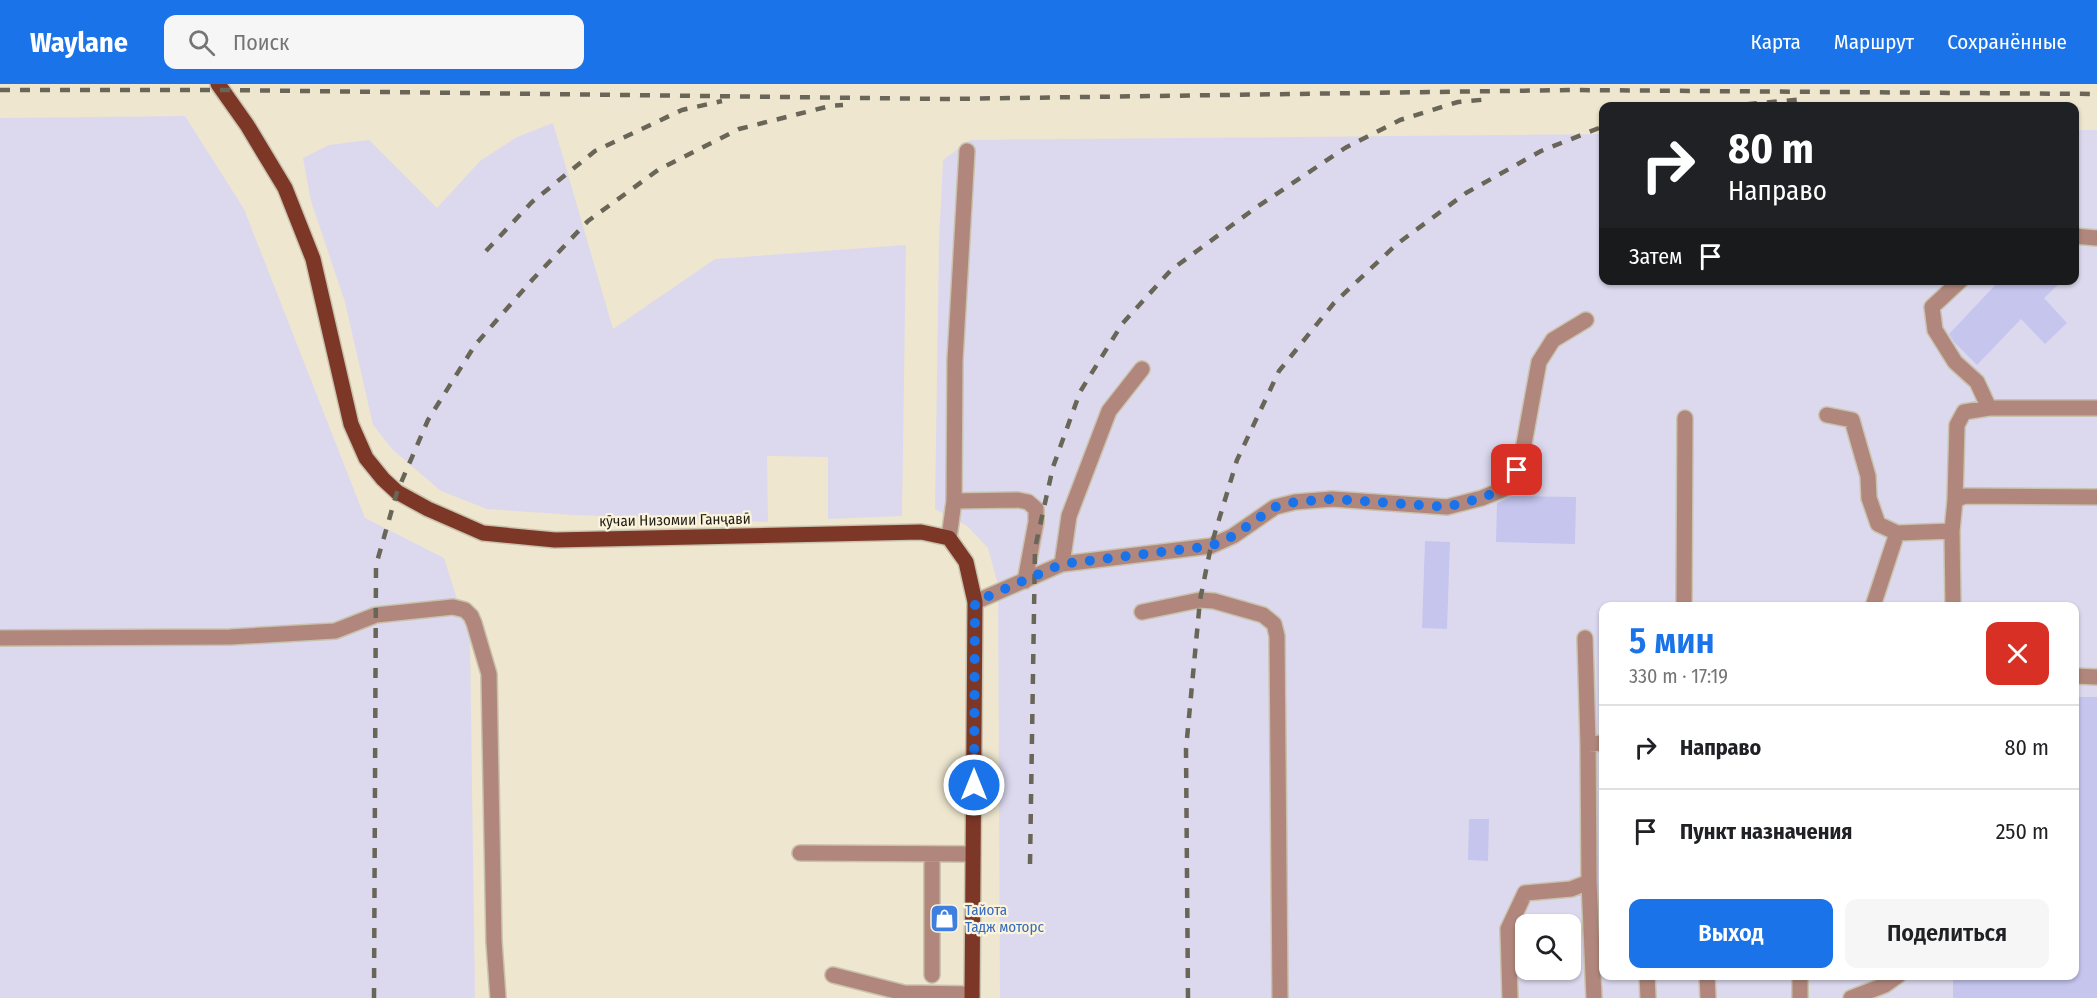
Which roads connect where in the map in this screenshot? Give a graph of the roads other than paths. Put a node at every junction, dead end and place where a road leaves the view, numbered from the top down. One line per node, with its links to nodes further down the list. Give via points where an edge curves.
1 (218, 84): 17 (main road, кӯчаи Низомии Ганҷавӣ, via 285,188 313,259 351,424 366,458 397,492 483,534 555,540 921,532)
2 (967, 151): 14 (lane, via 955,360)
3 (2079, 236): 4 (lane)
4 (2097, 238)
5 (1956, 285): 8 (lane, via 1932,307 1935,330 1955,362 1977,382)
6 (1586, 320): 18 (lane, via 1553,340 1539,362 1522,455 1511,486 1447,507 1332,499 1295,502 1275,507 1211,546)
7 (1142, 369): 18 (lane, via 1109,411 1069,516)
8 (1989, 408): 9 (lane); 13 (lane, via 1964,412 1957,425)
9 (2097, 408)
10 (1827, 415): 16 (lane, via 1852,420 1878,524)
11 (1685, 418): 21 (lane)
12 (2097, 497): 13 (lane, via 1965,496)
13 (1955, 500): 15 (lane)
14 (954, 501): 17 (lane); 19 (lane, via 1018,500 1036,509)
15 (1952, 531): 16 (lane); 23 (lane)
16 (1897, 533): 22 (lane)
17 (950, 538): 20 (main road, via 966,562)
18 (1062, 564): 19 (lane)
19 (1025, 581): 20 (lane)
20 (975, 602): 32 (main road)
21 (1684, 602)
22 (1874, 602)
23 (1953, 602)
24 (1142, 612): 42 (lane, via 1200,600 1214,601 1263,615 1274,624)
25 (0, 638): 41 (lane, via 230,638 335,631 376,615 453,607 465,610 474,623 489,674)
26 (1585, 638): 29 (lane)
27 (2079, 676): 28 (lane)
28 (2097, 677)
29 (1596, 743): 33 (lane)
30 (800, 853): 31 (lane)
31 (932, 854): 32 (lane); 35 (lane)
32 (973, 854): 40 (main road)
33 (1589, 882): 43 (lane, via 1571,889 1525,893 1508,929); 44 (lane)
34 (833, 975): 40 (lane, via 904,993)
35 (932, 975)
36 (1647, 980): 45 (lane)
37 (1707, 980): 46 (lane)
38 (1800, 980): 47 (lane)
39 (1892, 980): 48 (lane)
40 (972, 996)
41 (498, 998)
42 (1280, 998)
43 (1510, 998)
44 (1594, 998)
45 (1648, 998)
46 (1708, 998)
47 (1800, 998)
48 (1851, 998)

